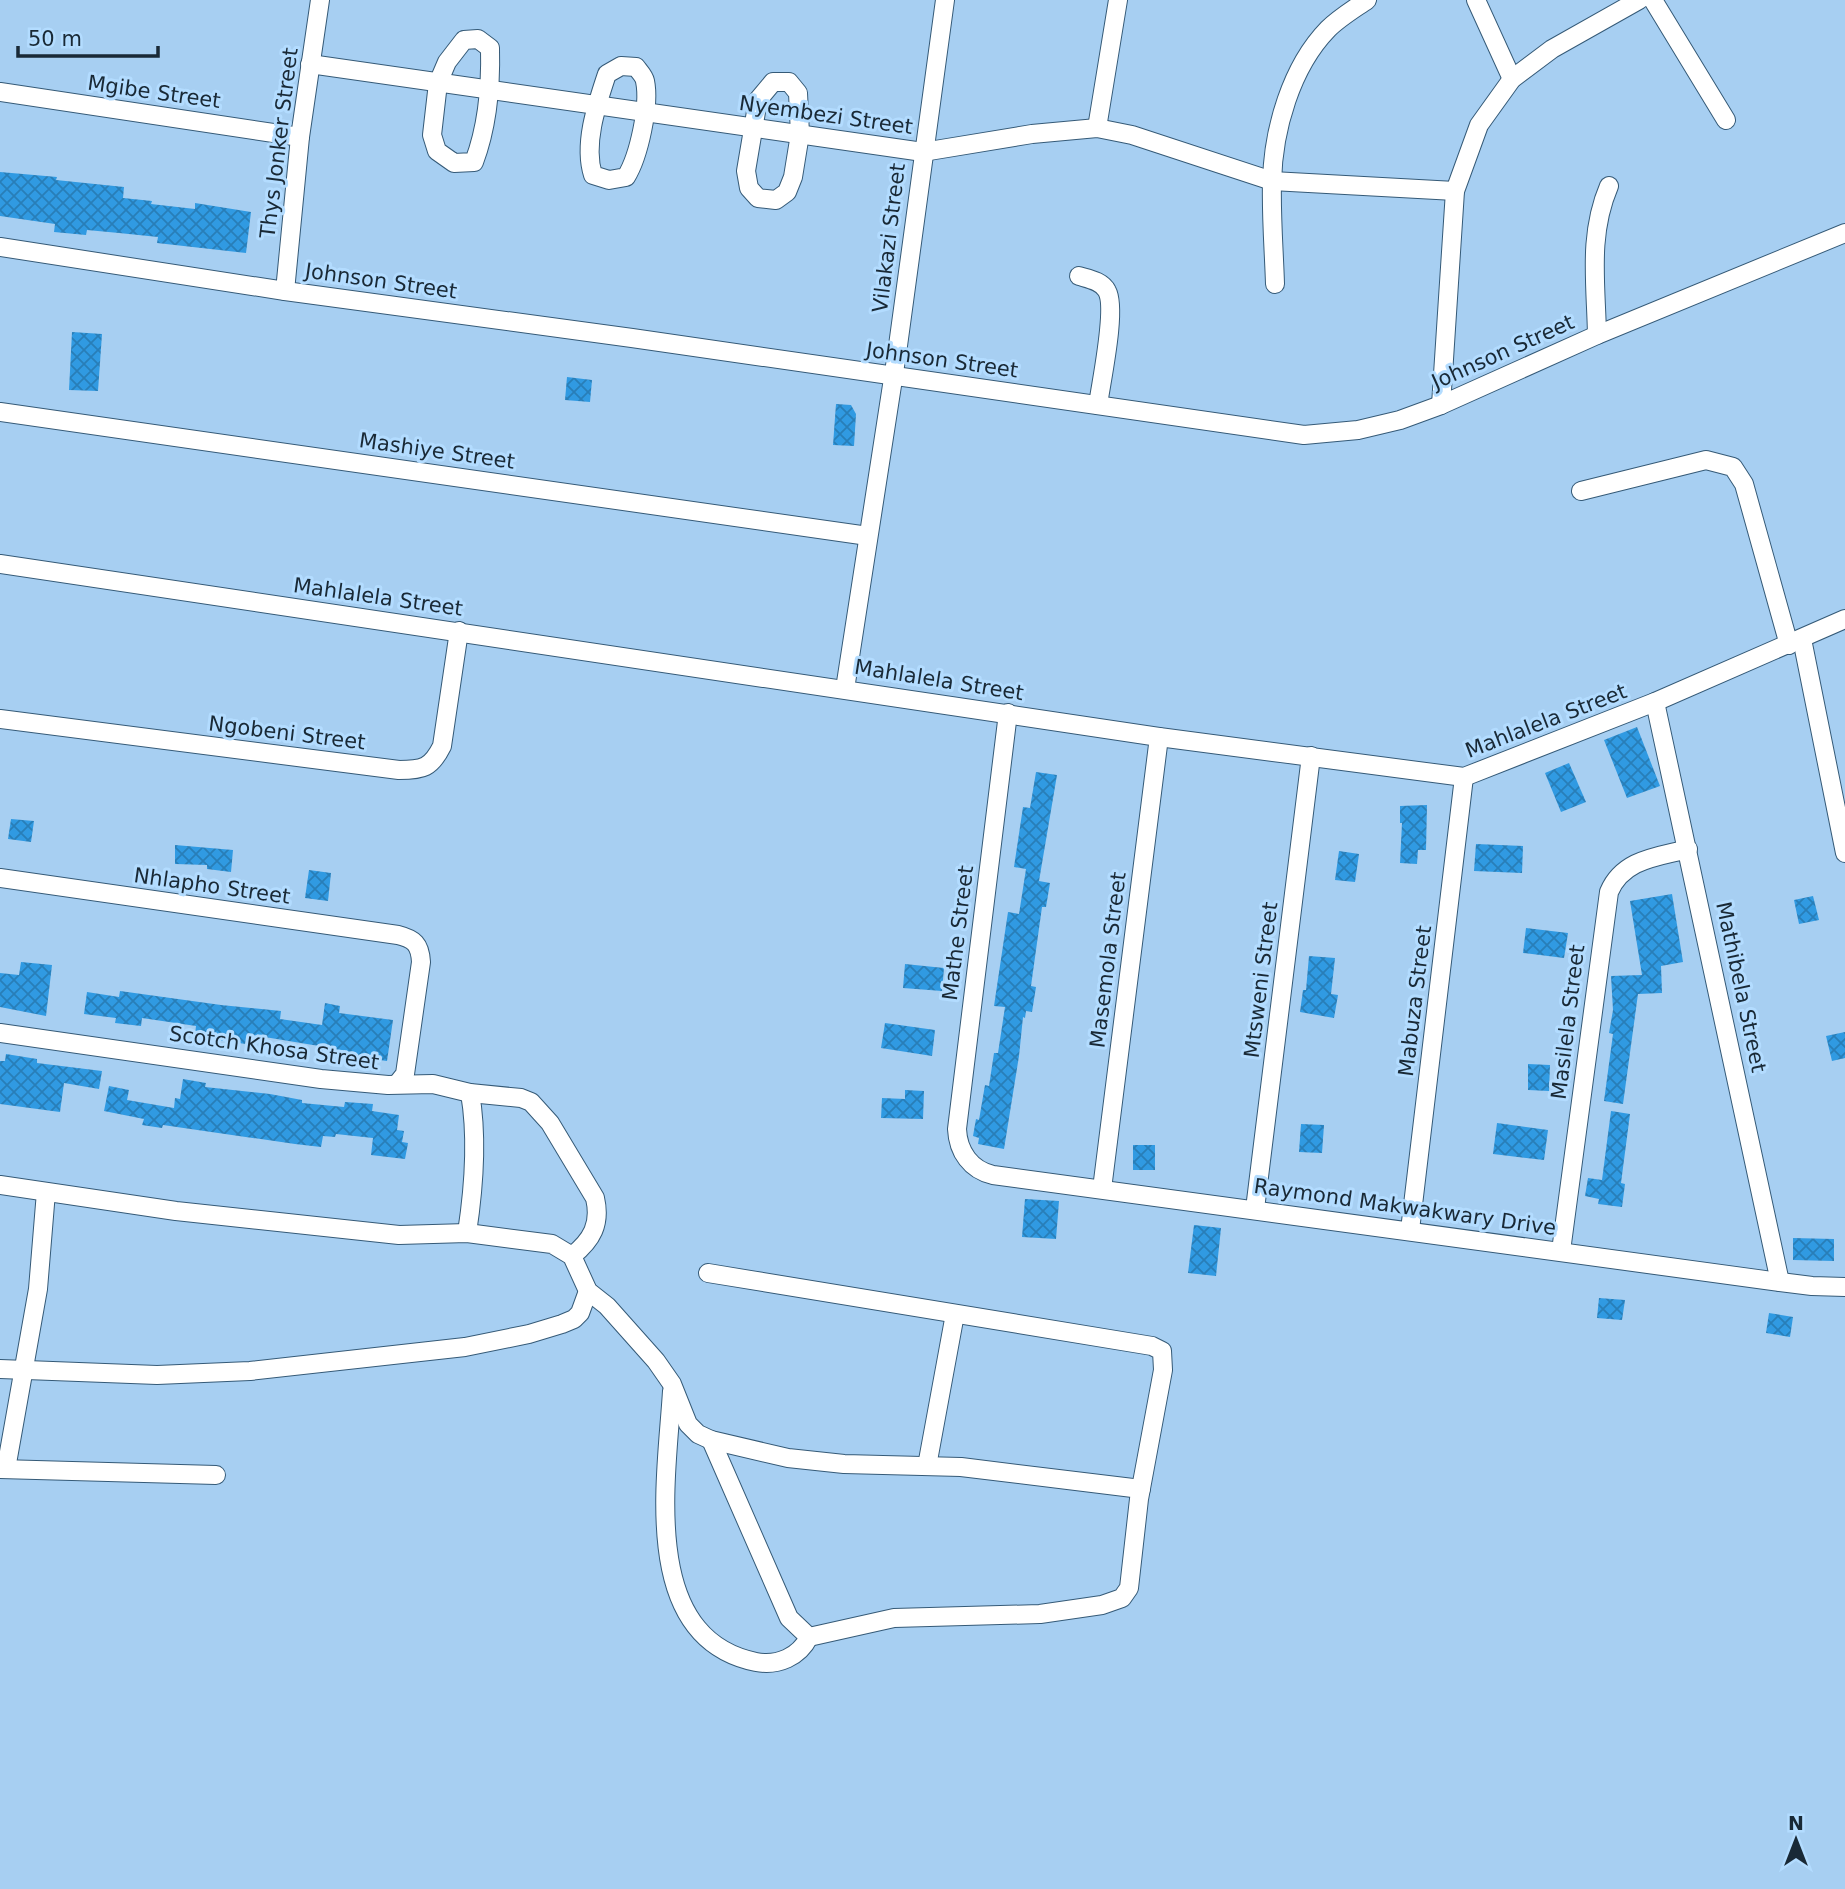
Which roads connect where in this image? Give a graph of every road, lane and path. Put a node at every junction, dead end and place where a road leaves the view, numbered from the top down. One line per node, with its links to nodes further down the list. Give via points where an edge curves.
1 (320, 0): 8 (street, Thys Jonker Street)
2 (945, 0): 20 (street, Vilakazi Street)
3 (1118, 0): 17 (street)
4 (1367, 0): 21 (street, via 1329,28 1309,53 1293,84 1277,137)
5 (1476, 0): 9 (street)
6 (1639, 0): 9 (street, via 1552,49)
7 (1653, 0): 15 (street)
8 (310, 64): 10 (street, Nyembezi Street); 19 (street, Thys Jonker Street)
9 (1512, 79): 23 (street, via 1479,125)
10 (438, 83): 11 (street, Nyembezi Street); 11 (street, via 464,40 478,39 490,48); 11 (street, via 432,135 437,151 454,163 474,162)
11 (491, 90): 13 (street, Nyembezi Street)
12 (0, 92): 19 (street, Mgibe Street)
13 (597, 106): 14 (street, Nyembezi Street); 14 (street, via 607,74 621,66 636,67 645,79); 14 (street, via 588,160 593,174 609,180 626,177 633,165)
14 (645, 112): 16 (street, Nyembezi Street)
15 (1726, 120)
16 (753, 128): 18 (street, Nyembezi Street); 18 (street, via 758,100 773,82 789,82 798,93); 18 (street, via 746,171 749,188 758,198 775,200 787,192)
17 (1097, 128): 20 (street, Nyembezi Street); 21 (street, Nyembezi Street)
18 (800, 134): 20 (street, Nyembezi Street)
19 (300, 137): 28 (street, Thys Jonker Street)
20 (923, 152): 30 (street, Vilakazi Street)
21 (1272, 181): 23 (street, Nyembezi Street); 27 (street)
22 (1609, 186): 29 (street, via 1597,223)
23 (1455, 191): 32 (street)
24 (1845, 233): 29 (street, Johnson Street)
25 (0, 247): 28 (street, Johnson Street)
26 (1079, 276): 31 (street, via 1096,281 1110,299)
27 (1275, 284)
28 (285, 291): 30 (street, Johnson Street)
29 (1597, 335): 32 (street, Johnson Street)
30 (893, 376): 31 (street, Johnson Street); 35 (street, Vilakazi Street)
31 (1098, 405): 32 (street, Johnson Street, via 1304,435 1358,430)
32 (1441, 405)
33 (0, 412): 35 (street, Mashiye Street)
34 (1581, 491): 39 (street, via 1706,460 1733,467 1744,484)
35 (868, 536): 40 (street, Vilakazi Street)
36 (0, 564): 38 (street, Mahlalela Street)
37 (1845, 619): 39 (street, Mahlalela Street)
38 (459, 631): 40 (street, Mahlalela Street); 43 (street, Ngobeni Street, via 442,746 424,768 399,770)
39 (1795, 642): 41 (street, Mahlalela Street); 48 (street)
40 (845, 689): 42 (street, Mahlalela Street)
41 (1655, 702): 46 (street, Mahlalela Street); 47 (street, Mathibela Street)
42 (1008, 713): 44 (street, Mahlalela Street); 54 (street, Mathe Street, via 958,1123 957,1137)
43 (0, 719)
44 (1159, 737): 45 (street, Mahlalela Street); 56 (street, Masemola Street)
45 (1311, 756): 46 (street, Mahlalela Street); 58 (street, Mtsweni Street)
46 (1464, 777): 59 (street, Mabuza Street)
47 (1688, 849): 61 (street, Masilela Street, via 1631,865 1609,892); 64 (street, Mathibela Street)
48 (1845, 853)
49 (0, 878): 50 (street, Nhlapho Street, via 398,935)
50 (416, 943): 52 (street, Scotch Khosa Street, via 421,962 405,1074)
51 (0, 1033): 52 (street, Scotch Khosa Street, via 321,1079)
52 (397, 1084): 53 (street, via 433,1084)
53 (470, 1093): 60 (street, via 474,1188); 62 (street, via 521,1098 550,1123 598,1209 586,1245)
54 (965, 1157): 56 (street, Raymond Makwakwary Drive, via 986,1174)
55 (0, 1185): 57 (street)
56 (1102, 1189): 58 (street, Raymond Makwakwary Drive)
57 (46, 1192): 60 (street, via 399,1235); 69 (street, via 38,1289)
58 (1255, 1209): 59 (street, Raymond Makwakwary Drive)
59 (1410, 1230): 61 (street, Raymond Makwakwary Drive)
60 (467, 1233): 62 (street, via 552,1244)
61 (1561, 1251): 64 (street, Raymond Makwakwary Drive)
62 (572, 1256): 66 (street)
63 (708, 1273): 67 (street)
64 (1780, 1282): 65 (street, Raymond Makwakwary Drive)
65 (1845, 1287)
66 (588, 1291): 69 (street, via 574,1319 465,1347 250,1371 157,1375); 70 (street, via 622,1321)
67 (955, 1314): 72 (street); 75 (street, via 1162,1351 1163,1370)
68 (0, 1369): 69 (street)
69 (24, 1371): 73 (street)
70 (672, 1384): 71 (street, via 688,1424); 76 (street, via 664,1525 667,1554 688,1613 722,1649 761,1663 791,1657 804,1648)
71 (711, 1440): 72 (street, via 788,1458); 76 (street, via 783,1605)
72 (927, 1466): 75 (street)
73 (3, 1469): 74 (street)
74 (215, 1475)
75 (1141, 1489): 76 (street, via 1129,1588 1122,1598 1040,1614 894,1618)
76 (809, 1637)

